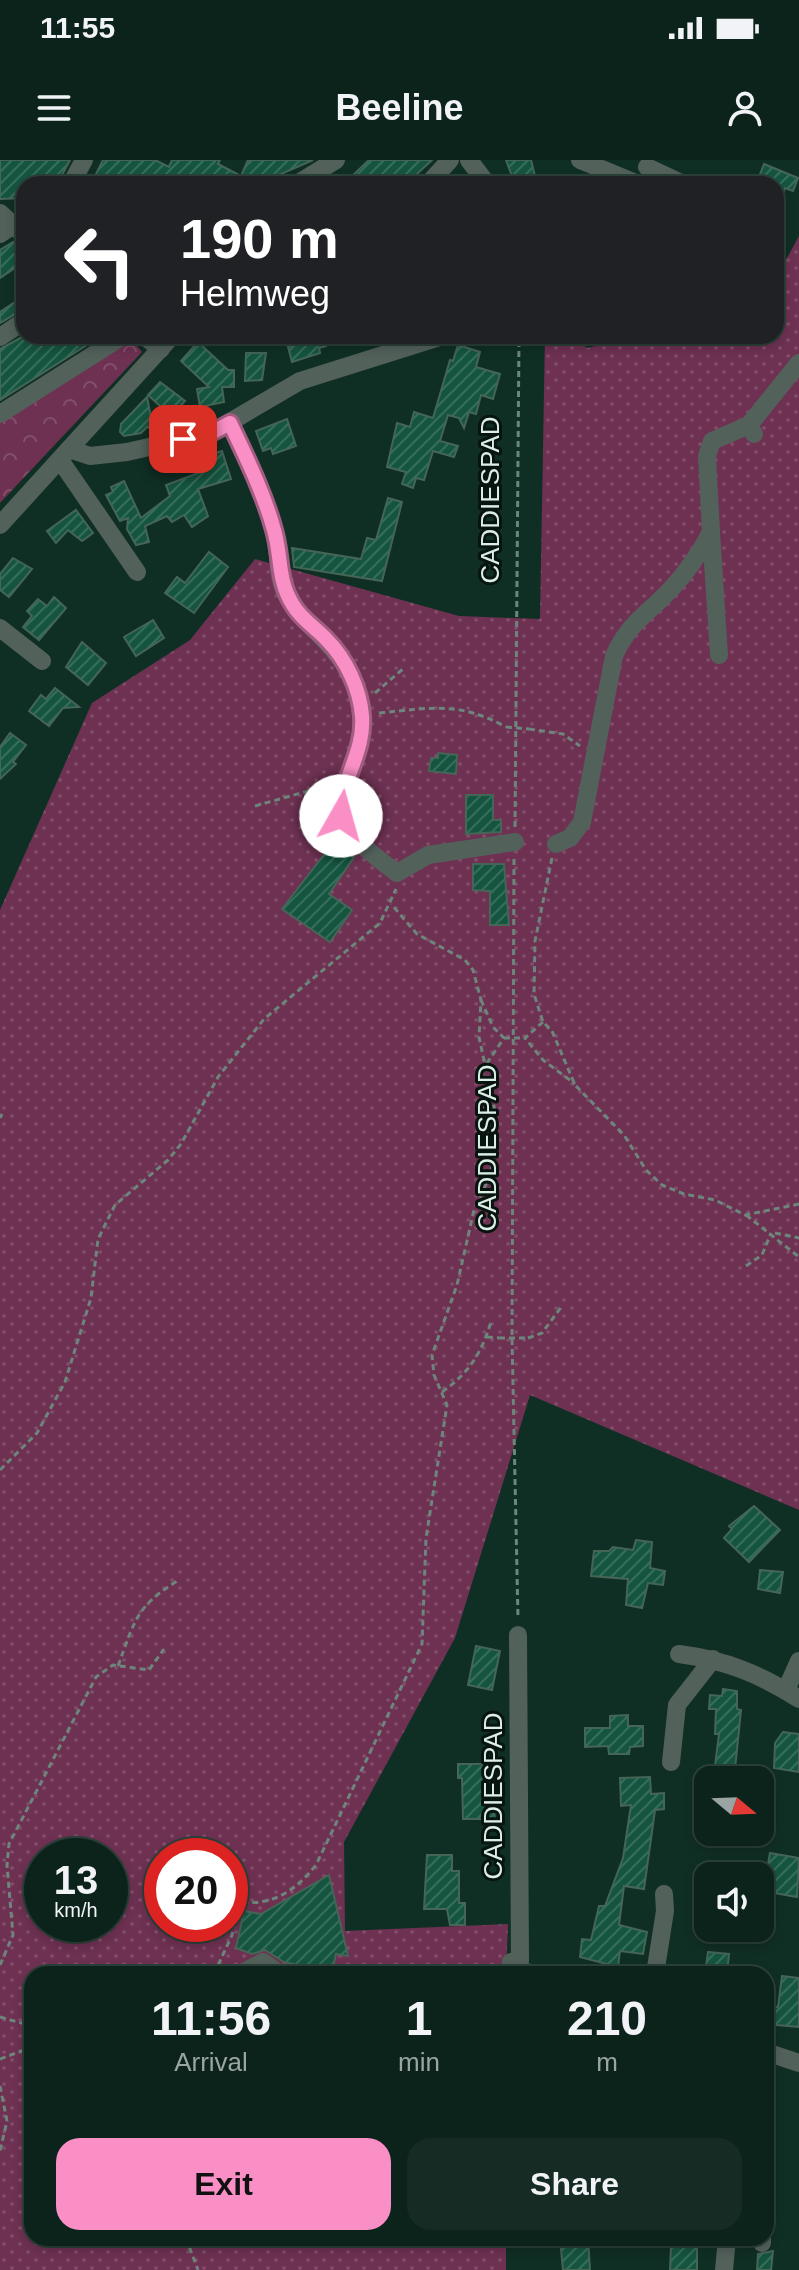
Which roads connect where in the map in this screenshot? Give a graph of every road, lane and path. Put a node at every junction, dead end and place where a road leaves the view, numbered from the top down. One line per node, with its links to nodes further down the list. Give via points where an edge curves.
1 (450, 160): 6 (street)
2 (580, 160): 4 (street)
3 (330, 165): 5 (street)
4 (643, 174)
5 (311, 176)
6 (435, 176)
7 (110, 344): 12 (street)
8 (164, 344): 14 (street)
9 (418, 344): 13 (street, via 300,381)
10 (519, 344): 23 (path, CADDIESPAD)
11 (799, 363): 16 (street, via 752,430 712,441 707,456)
12 (0, 414)
13 (230, 423): 14 (street, via 211,433 127,452); 22 (street, via 274,528 286,592 295,609 341,657)
14 (64, 454): 15 (street); 17 (street)
15 (0, 525)
16 (711, 532): 19 (street); 24 (street, via 696,561 622,638 614,656)
17 (137, 572)
18 (0, 628): 20 (street)
19 (719, 655)
20 (42, 661)
21 (404, 668): 22 (path)
22 (361, 710): 23 (path, bridge, via 454,707); 25 (street, via 360,743)
23 (515, 729): 24 (path, bridge, via 563,734); 27 (path, CADDIESPAD)
24 (596, 758): 28 (street, via 582,822 570,838)
25 (345, 779): 26 (path); 29 (street, via 341,816 349,832)
26 (255, 806)
27 (515, 842): 29 (street, via 428,855); 34 (path, CADDIESPAD)
28 (556, 844): 32 (path, via 534,956 534,994)
29 (397, 873): 30 (path)
30 (391, 904): 31 (path, via 417,934 465,960); 49 (path, via 362,940 264,1019 218,1077 175,1152 115,1205 98,1239 91,1298 65,1382 37,1433)
31 (481, 1000): 33 (path); 36 (path)
32 (543, 1022): 35 (path); 37 (path)
33 (504, 1038): 34 (path, bridge); 36 (path)
34 (513, 1038): 35 (path, bridge); 47 (path, CADDIESPAD)
35 (525, 1038): 37 (path)
36 (484, 1068): 48 (path, via 495,1111 496,1144 432,1355)
37 (575, 1085): 39 (path, via 624,1135 662,1185)
38 (799, 1204): 39 (path)
39 (745, 1215): 40 (path)
40 (771, 1233): 41 (path); 42 (path); 43 (path, via 762,1255)
41 (799, 1238)
42 (799, 1257)
43 (746, 1266)
44 (562, 1306): 47 (path, bridge, via 542,1333)
45 (491, 1322): 46 (path)
46 (487, 1337): 47 (path, bridge); 48 (path, via 466,1374)
47 (512, 1338): 51 (path, CADDIESPAD)
48 (442, 1392): 61 (path, via 447,1405 426,1538 422,1644 316,1865 301,1885 281,1898 239,1902)
49 (0, 1470)
50 (179, 1580): 56 (path, via 139,1611)
51 (518, 1635): 62 (street, CADDIESPAD)
52 (164, 1649): 56 (path, via 149,1670)
53 (679, 1654): 54 (street)
54 (713, 1659): 57 (street, via 769,1679); 58 (street, via 677,1705)
55 (799, 1661): 57 (street)
56 (118, 1666): 60 (path, via 96,1677 9,1844 13,1935)
57 (792, 1694)
58 (671, 1762)
59 (664, 1894): 63 (street)
60 (0, 1965)
61 (218, 1966)
62 (523, 1966)
63 (656, 1966)
64 (0, 2017): 65 (path)
65 (24, 2024)
66 (24, 2050): 68 (path)
67 (774, 2055): 69 (street)
68 (0, 2059)
69 (799, 2063)
70 (0, 2086): 71 (path, via 7,2121)
71 (0, 2151)
72 (189, 2246): 74 (path)
73 (726, 2246): 75 (street)
74 (198, 2270)
75 (724, 2270)

